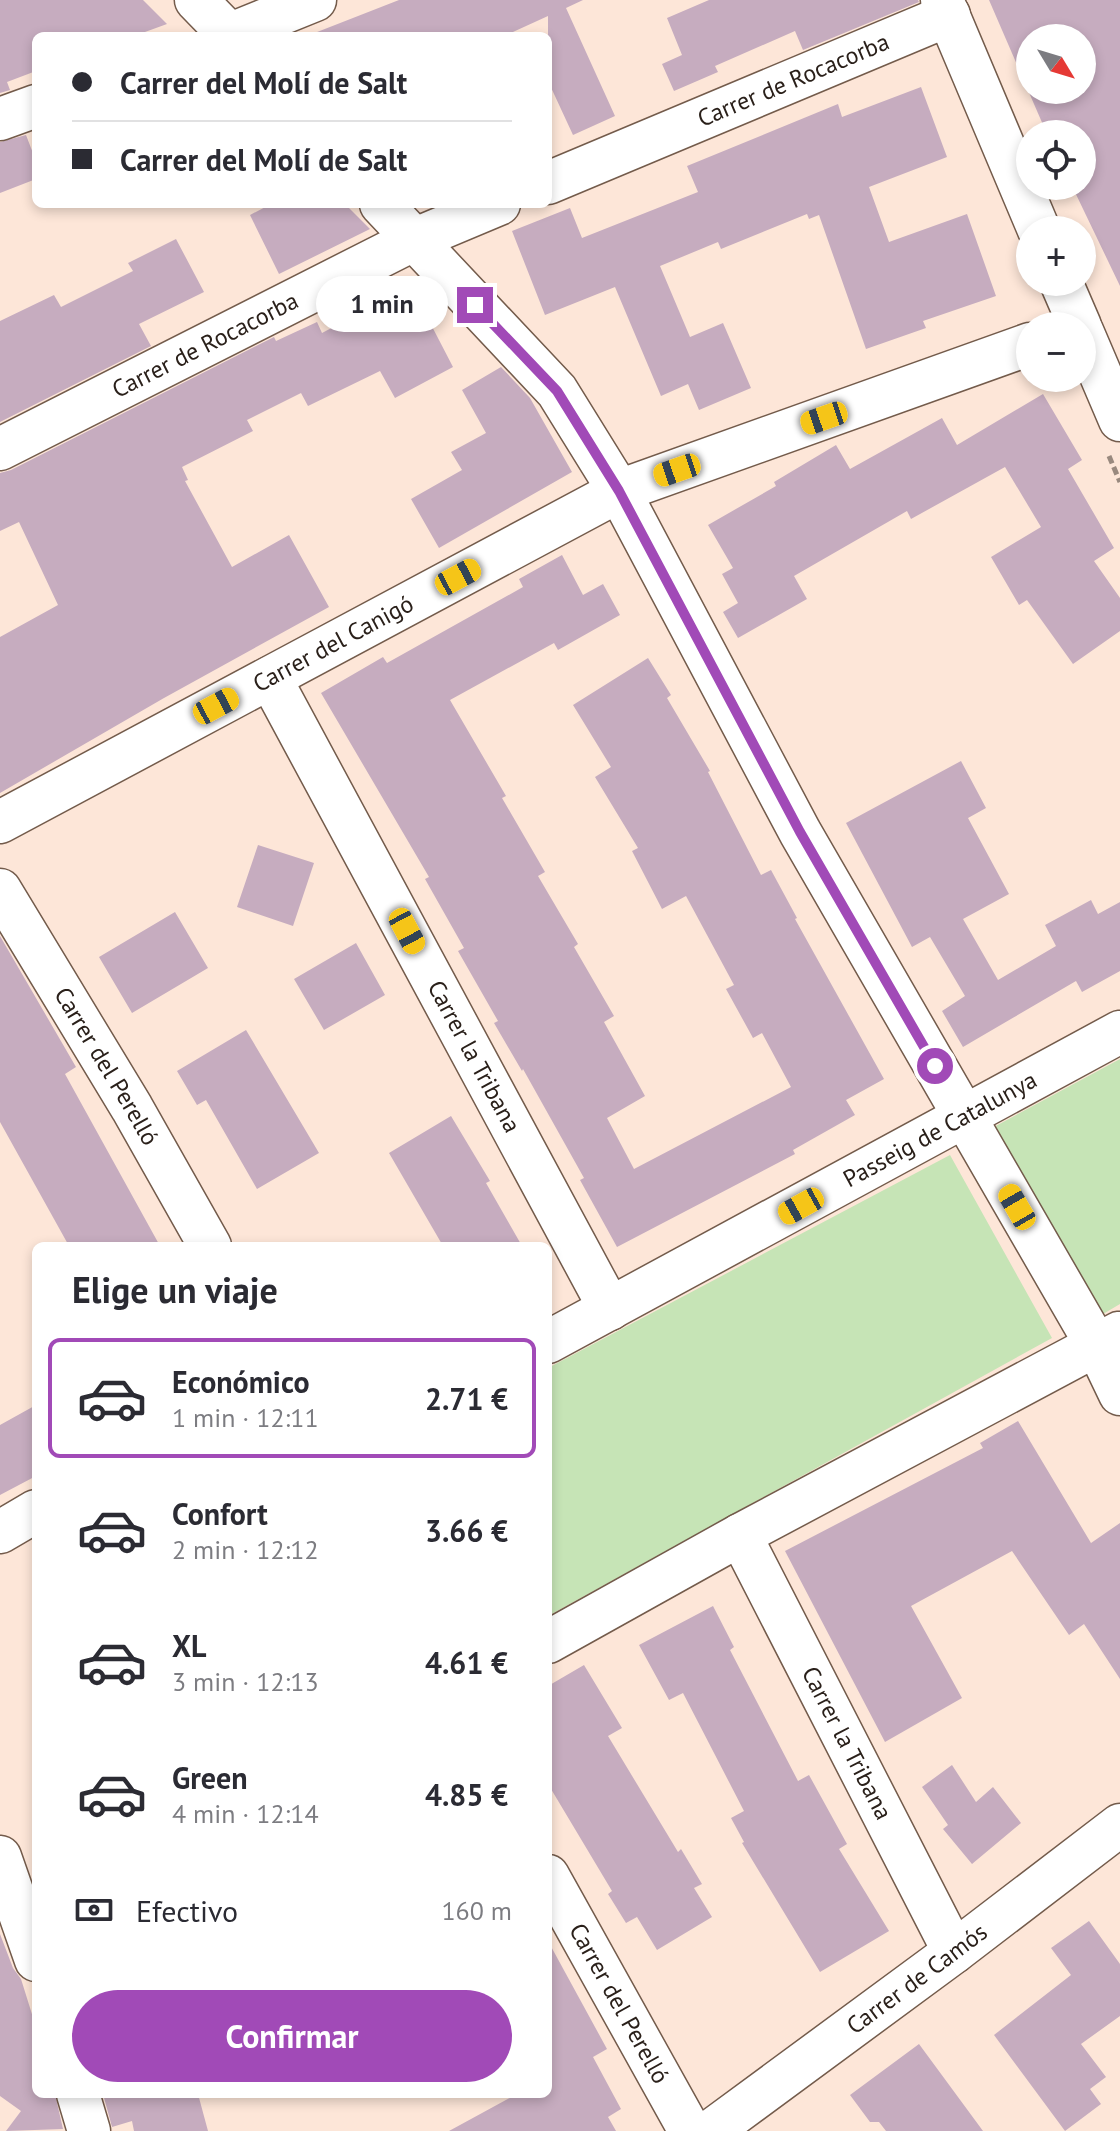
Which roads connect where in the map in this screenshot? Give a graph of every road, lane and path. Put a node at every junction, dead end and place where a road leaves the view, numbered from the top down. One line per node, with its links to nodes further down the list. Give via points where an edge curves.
1 (196, 0): 4 (street)
2 (315, 0): 5 (street)
3 (945, 8): 8 (street, Carrer de Rocacorba); 11 (street)
4 (225, 32)
5 (239, 32)
6 (32, 107): 7 (street)
7 (0, 119)
8 (552, 181)
9 (385, 208): 12 (street)
10 (489, 208): 12 (street, Carrer de Rocacorba)
11 (1033, 216)
12 (413, 240): 16 (street, Carrer de Rocacorba); 17 (street, via 557,391)
13 (1016, 349): 17 (street, Carrer del Canigó)
14 (1096, 364): 15 (street)
15 (1120, 420)
16 (0, 449)
17 (619, 491): 18 (street, Carrer del Canigó); 22 (street, via 800,832)
18 (270, 678): 19 (street, Carrer del Canigó); 24 (street, Carrer la Tribana)
19 (0, 822)
20 (0, 890): 23 (street, Carrer del Perelló)
21 (1120, 1032): 22 (street, Passeig de Catalunya)
22 (965, 1118): 24 (street, Passeig de Catalunya); 26 (street)
23 (208, 1242)
24 (610, 1309): 25 (street, Passeig de Catalunya)
25 (552, 1340)
26 (1108, 1340): 27 (street); 30 (street)
27 (1120, 1394)
28 (32, 1513): 29 (street)
29 (0, 1532)
30 (740, 1535): 31 (street); 36 (street, Carrer la Tribana)
31 (552, 1640)
32 (1120, 1825): 36 (street, Carrer de Camós)
33 (0, 1857): 35 (street)
34 (552, 1883): 39 (street, Carrer del Perelló)
35 (32, 1949)
36 (954, 1952): 40 (street, Carrer de Camós)
37 (79, 2098): 38 (street)
38 (89, 2131)
39 (690, 2131)
40 (711, 2131)

